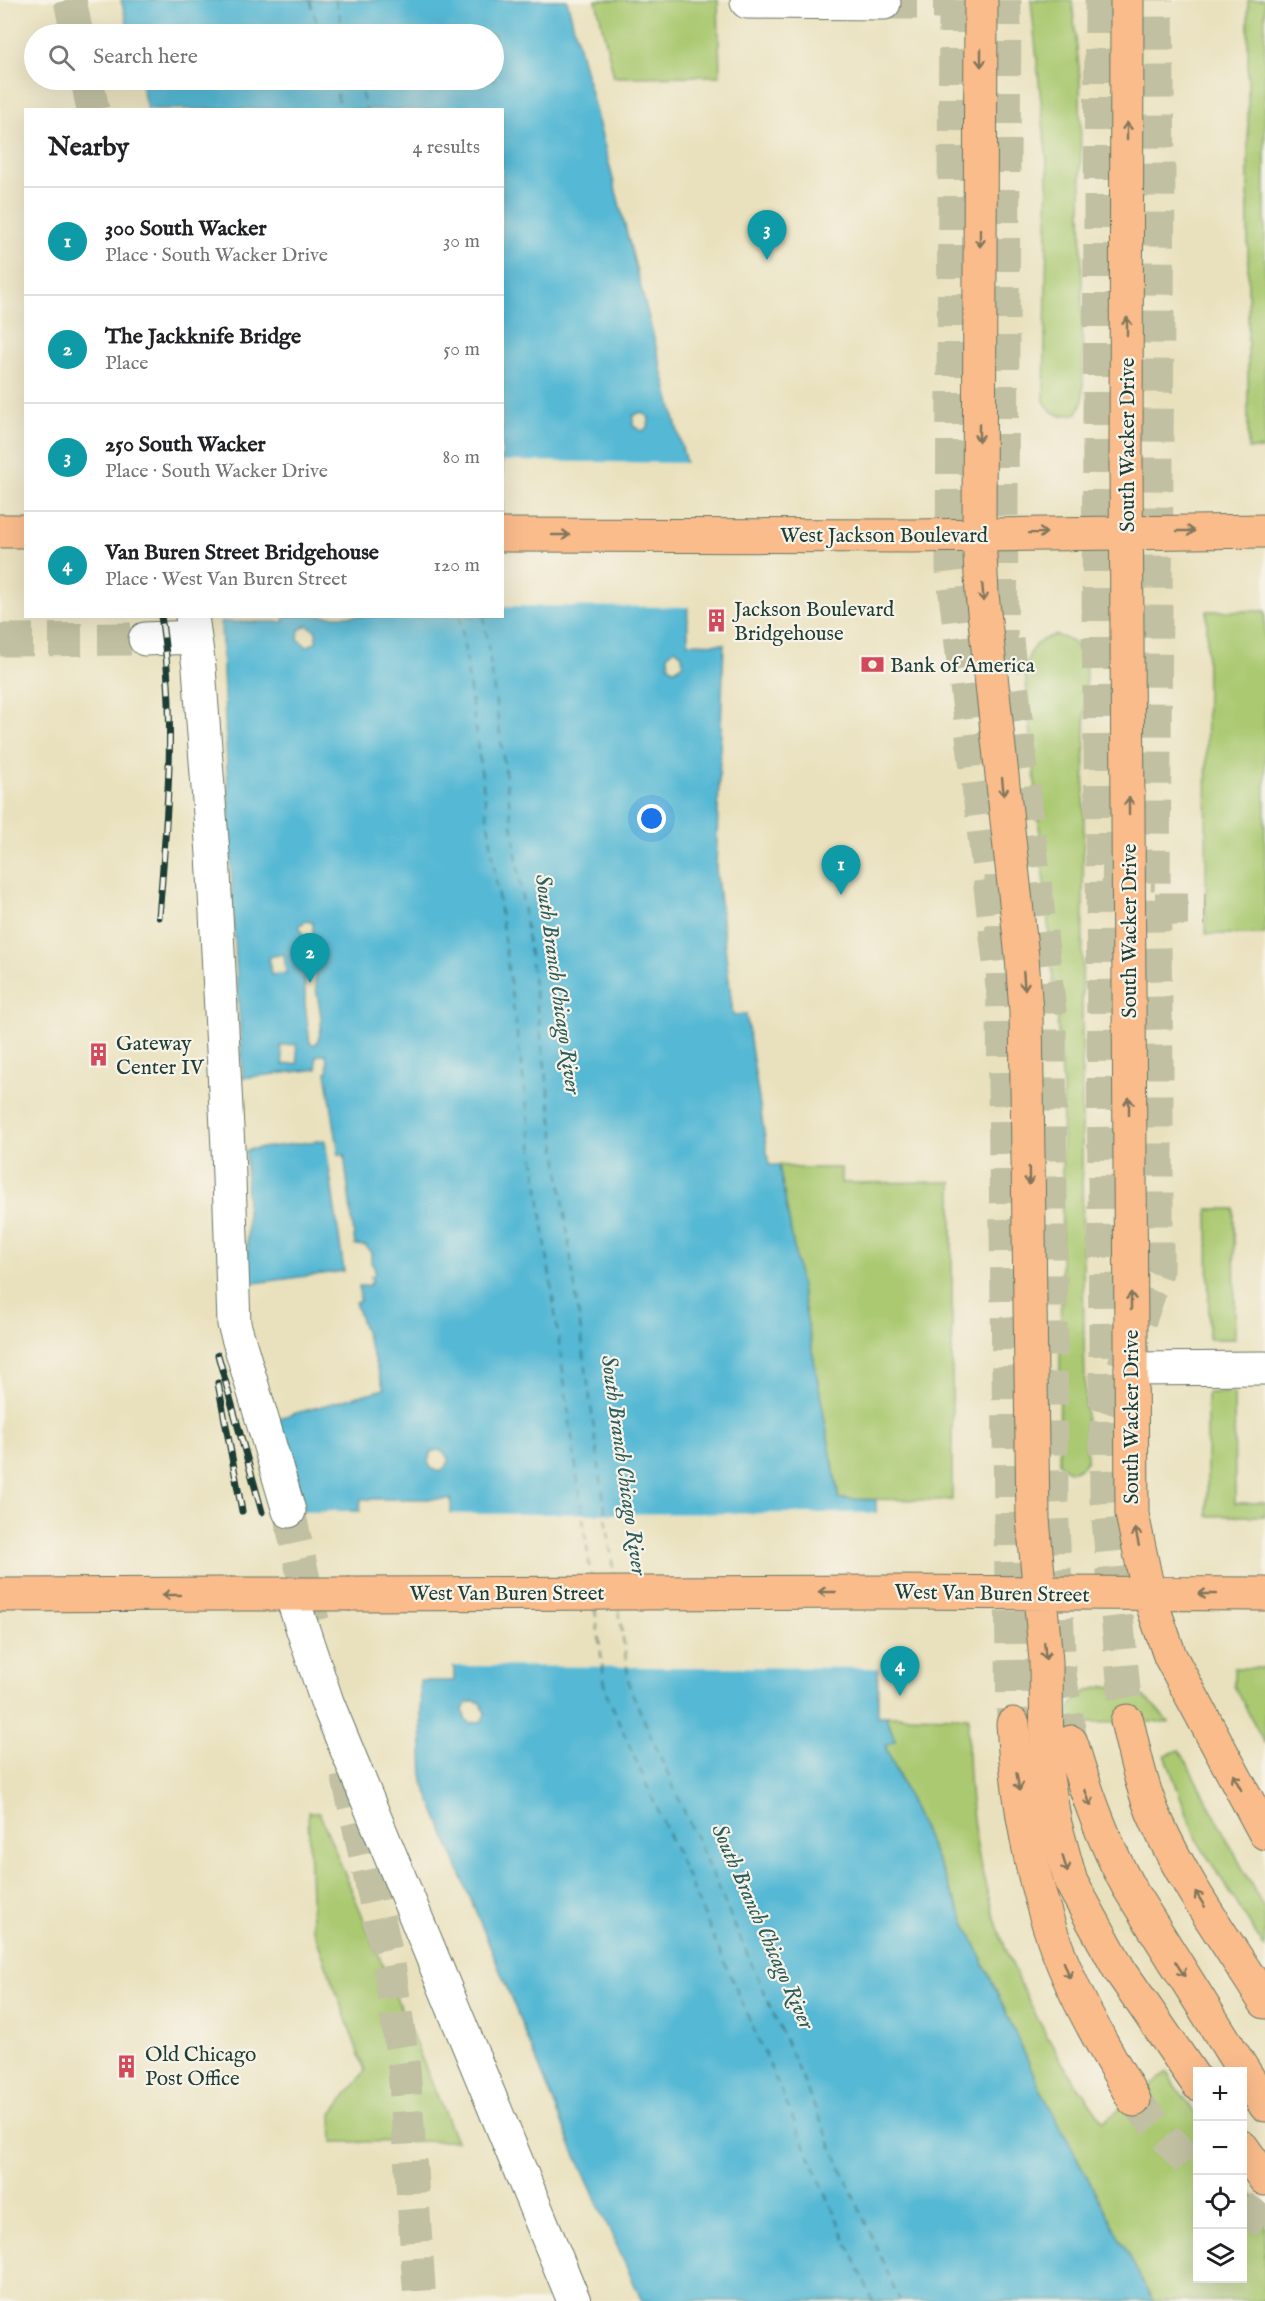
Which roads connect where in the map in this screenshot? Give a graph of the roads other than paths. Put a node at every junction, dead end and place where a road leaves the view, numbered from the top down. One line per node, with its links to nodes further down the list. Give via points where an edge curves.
1 (981, 0): 10 (main road, one-way to 10)
2 (1127, 0): 7 (main road, South Wacker Drive, one-way to 2)
3 (747, 2): 4 (lane)
4 (884, 3)
5 (0, 531): 6 (main road)
6 (24, 531)
7 (1128, 531): 8 (main road, West Jackson Boulevard, one-way to 8); 10 (main road, West Jackson Boulevard, one-way to 7); 14 (main road, South Wacker Drive, one-way to 7)
8 (1265, 531)
9 (504, 535): 10 (main road, West Jackson Boulevard, one-way to 10)
10 (979, 535): 16 (main road, one-way to 16, via 1026,1012 1033,1518)
11 (193, 627): 12 (lane); 15 (lane, via 213,854 234,1324)
12 (145, 639)
13 (1265, 1368): 14 (lane)
14 (1131, 1369): 18 (main road, South Wacker Drive, one-way to 14, via 1132,1514)
15 (289, 1511)
16 (1040, 1593): 17 (main road, West Van Buren Street, one-way to 17, bridge); 18 (main road, West Van Buren Street); 23 (main road, one-way to 23, via 1046,1661)
17 (291, 1594): 20 (main road, West Van Buren Street, one-way to 20, bridge); 31 (lane, bridge, via 327,1702)
18 (1149, 1594): 19 (main road, West Van Buren Street, one-way to 18); 24 (main road, South Wacker Drive, one-way to 18, via 1170,1656)
19 (1265, 1594)
20 (0, 1595)
21 (1127, 1721): 25 (main road, one-way to 21, via 1156,1821)
22 (1013, 1724): 27 (main road, one-way to 27, via 1016,1772 1031,1860 1049,1922 1074,1990)
23 (1059, 1733): 26 (main road, one-way to 26, via 1047,1777 1071,1882 1119,1969); 28 (main road, one-way to 28, via 1109,1852)
24 (1265, 1833)
25 (1265, 2002)
26 (1193, 2078)
27 (1134, 2100)
28 (1265, 2105)
29 (1247, 2154): 30 (main road)
30 (1265, 2179)
31 (574, 2301)

